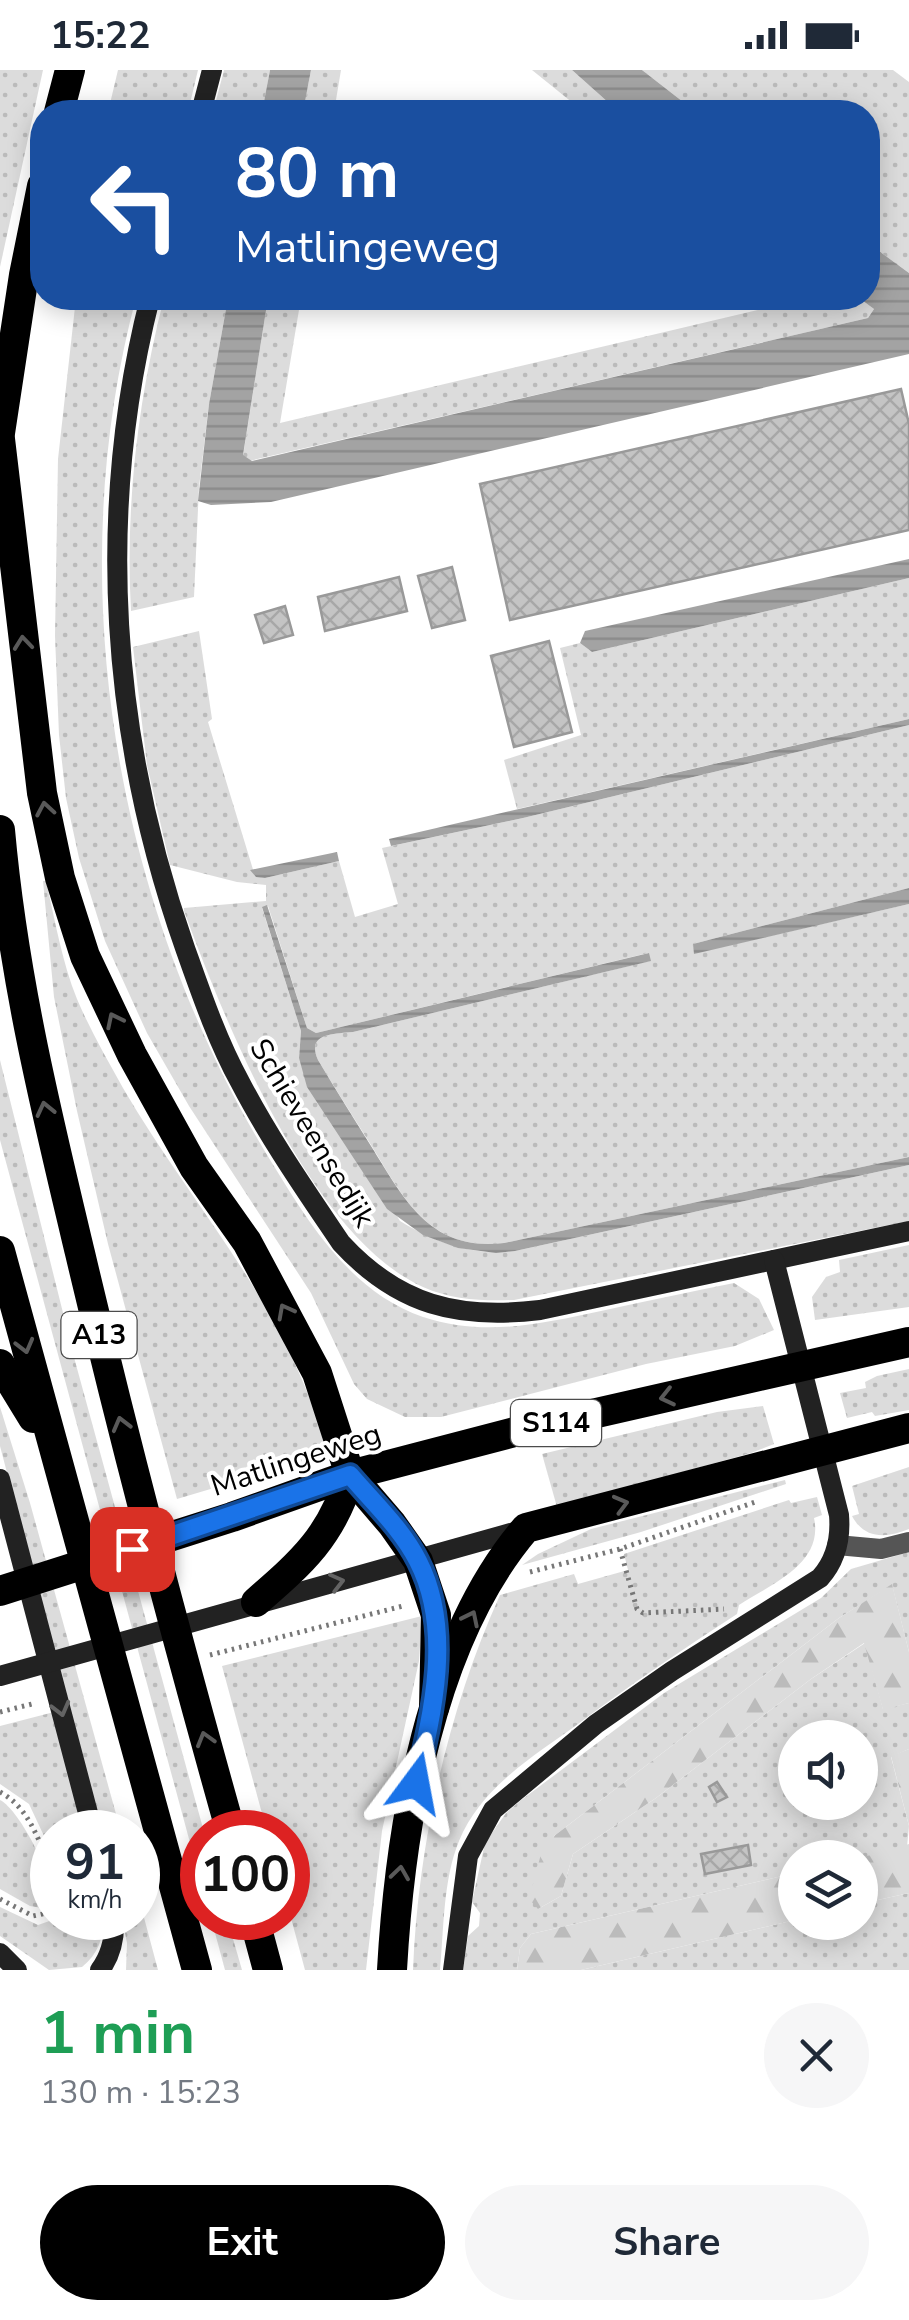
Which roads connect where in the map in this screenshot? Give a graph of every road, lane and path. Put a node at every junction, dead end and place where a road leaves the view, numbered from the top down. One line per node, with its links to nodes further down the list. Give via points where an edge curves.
1 (70, 70): 3 (highway)
2 (212, 70): 4 (street)
3 (62, 100)
4 (204, 100)
5 (30, 245): 7 (highway)
6 (148, 310): 11 (street, Schieveensedijk, via 127,414 116,547 118,650 139,788 202,998 240,1082 299,1180 362,1266 406,1294 456,1311 540,1310)
7 (0, 436): 16 (highway, one-way to 7, via 318,1373 247,1242 194,1167 85,956 42,793)
8 (0, 830): 32 (highway, A13, one-way to 8, via 113,1393 41,1092 17,978)
9 (909, 1231): 11 (street, Schieveensedijk)
10 (0, 1252): 15 (highway, A13, one-way to 15)
11 (774, 1260): 21 (street, via 839,1515)
12 (909, 1342): 16 (highway, Matlingeweg / S114, one-way to 16)
13 (0, 1364): 15 (highway, A13)
14 (909, 1428): 19 (highway, one-way to 14)
15 (50, 1446): 41 (highway, A13)
16 (350, 1475): 22 (highway); 23 (highway, Matlingeweg / S114); 24 (highway, via 326,1534)
17 (0, 1480): 31 (street, one-way to 31)
18 (774, 1496): 25 (path, via 620,1548 636,1610 734,1608)
19 (526, 1528): 22 (street); 28 (highway, one-way to 19, via 502,1557)
20 (909, 1542): 21 (street, via 880,1549)
21 (837, 1545): 25 (street, via 820,1578)
22 (418, 1560): 24 (street, one-way to 22); 28 (highway, via 436,1615)
23 (0, 1591)
24 (256, 1602): 26 (street)
25 (748, 1623): 44 (street, via 596,1724 493,1810 464,1875)
26 (3, 1676)
27 (15, 1708): 29 (path)
28 (434, 1708): 43 (highway, one-way to 28, via 408,1821)
29 (0, 1712)
30 (0, 1792): 33 (path, via 17,1802)
31 (87, 1810)
32 (225, 1810)
33 (30, 1823)
34 (0, 1899): 35 (path)
35 (30, 1914)
36 (114, 1940): 40 (street)
37 (260, 1940): 42 (highway)
38 (0, 1953): 39 (street)
39 (16, 1970)
40 (100, 1970)
41 (196, 1970)
42 (268, 1970)
43 (392, 1970)
44 (452, 1970)

